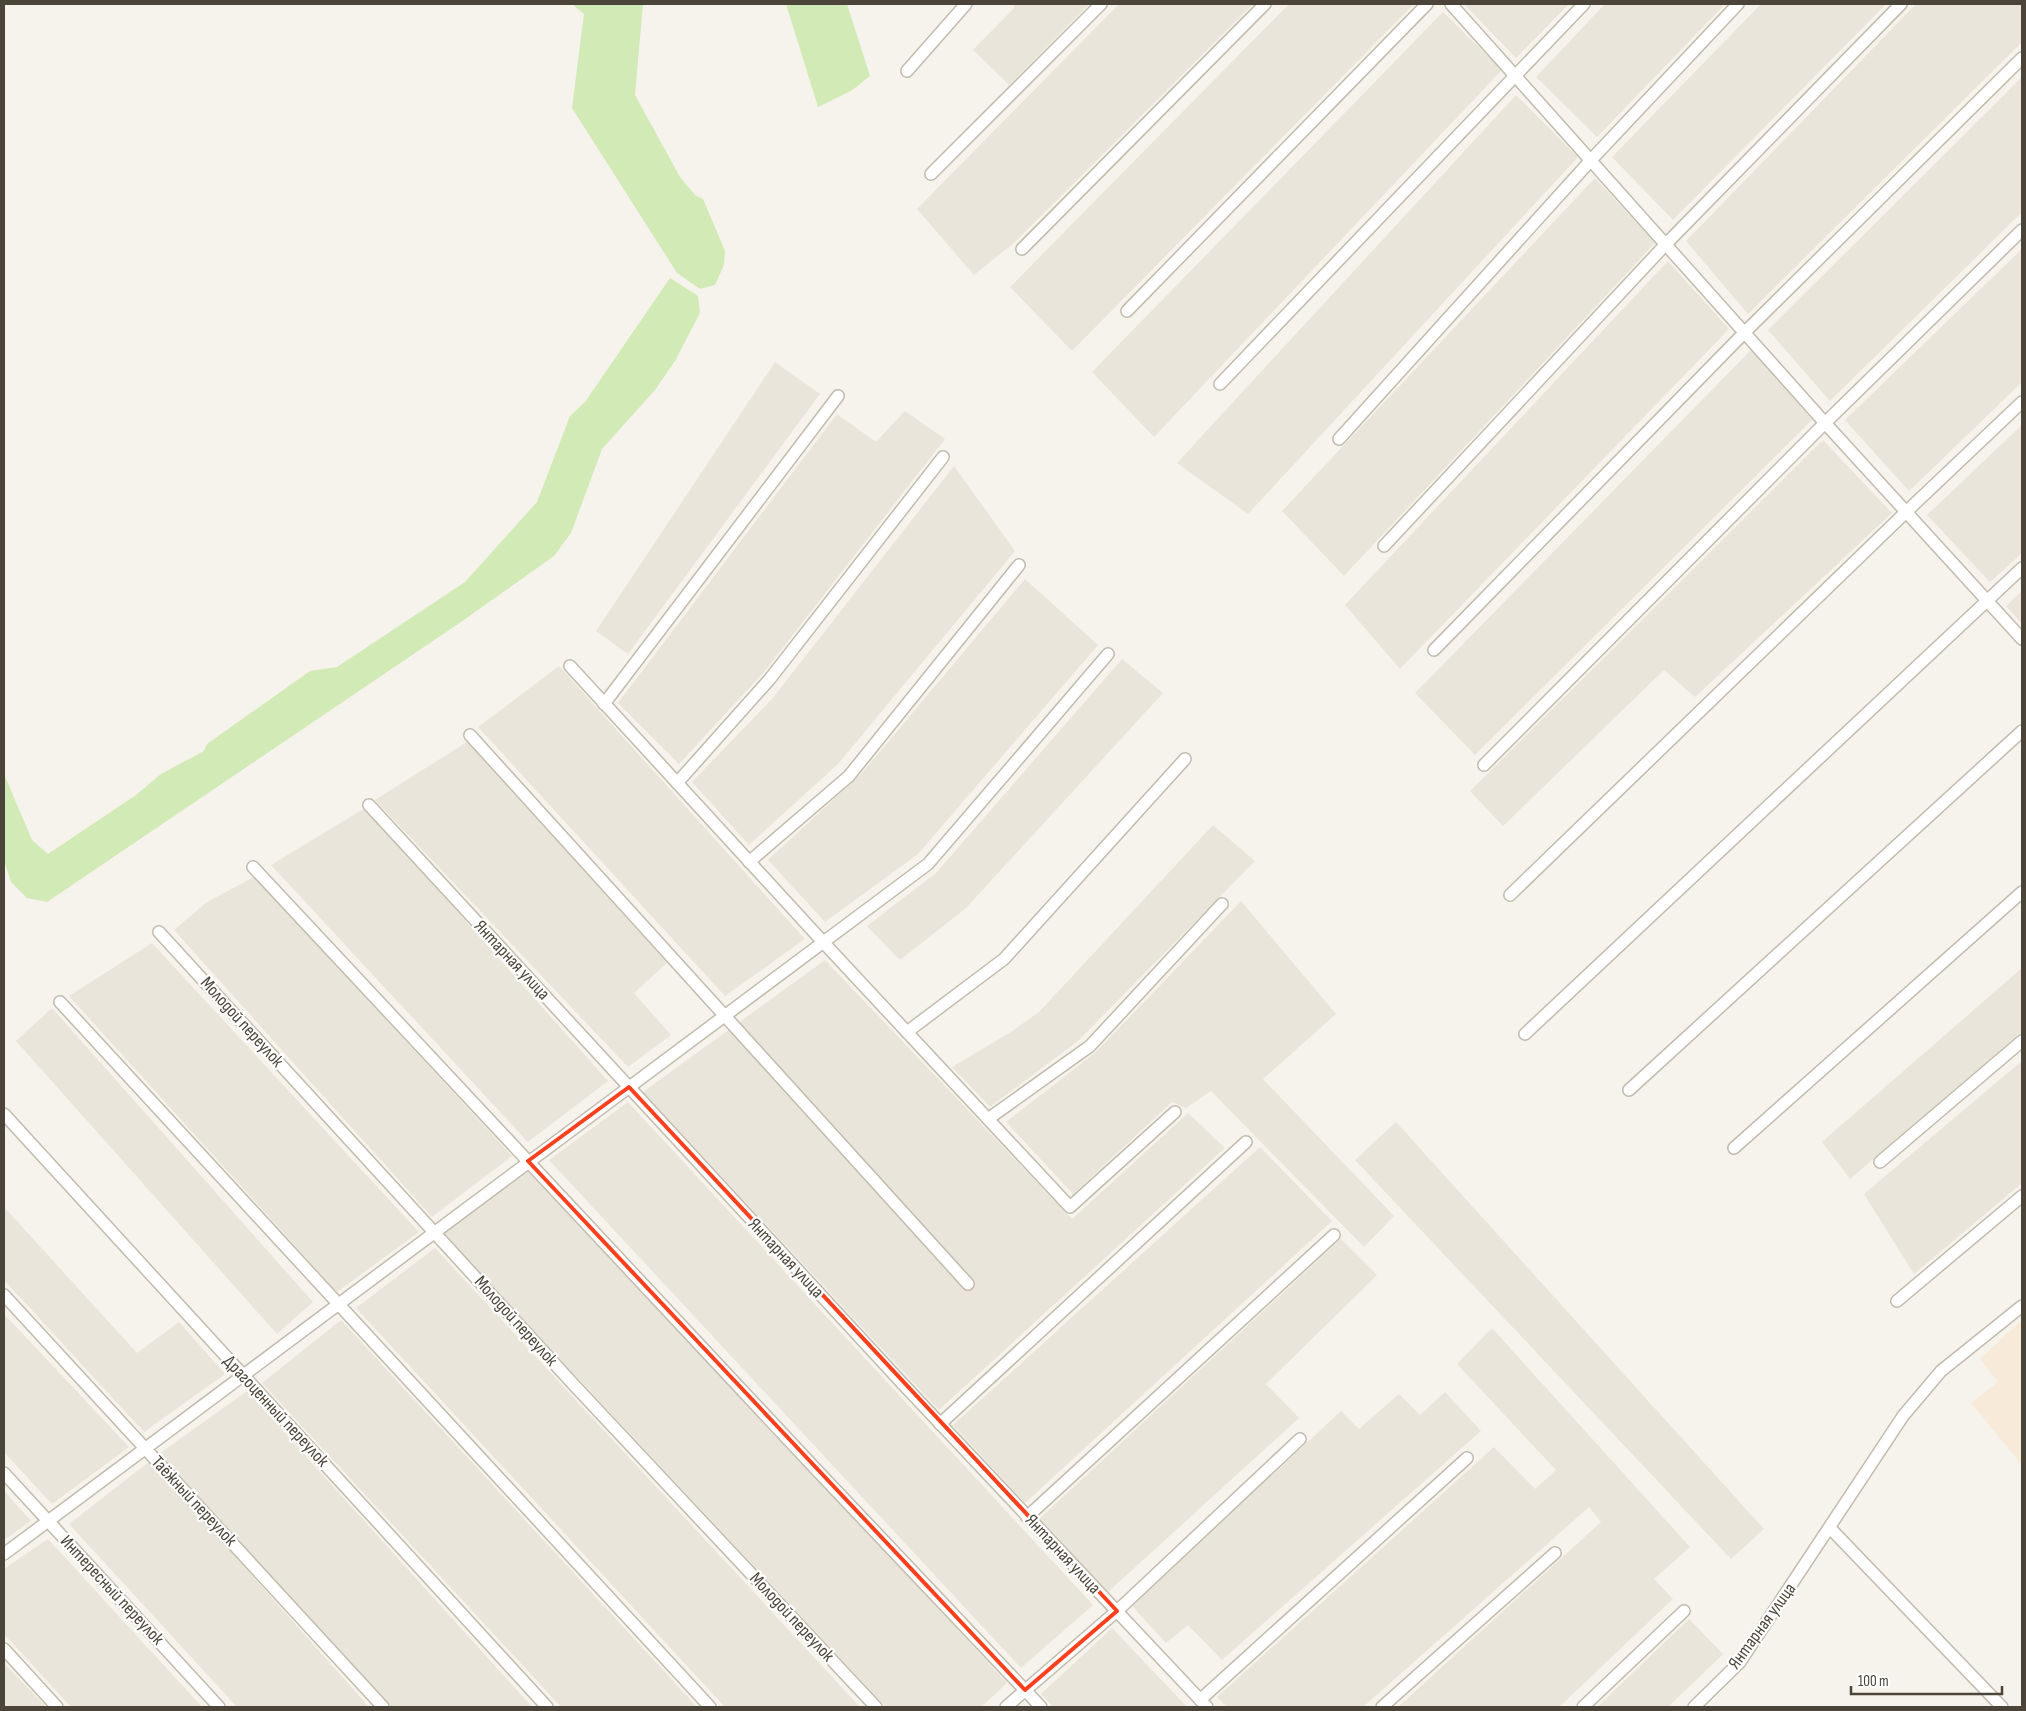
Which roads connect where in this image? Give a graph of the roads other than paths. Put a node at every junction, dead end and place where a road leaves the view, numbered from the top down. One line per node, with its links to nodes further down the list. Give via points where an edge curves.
1 (966, 4): 10 (street)
2 (1101, 4): 13 (street)
3 (1266, 4): 16 (street)
4 (1428, 4): 17 (street)
5 (1451, 4): 11 (street)
6 (1584, 4): 11 (street)
7 (1738, 4): 12 (street)
8 (1901, 4): 15 (street)
9 (2022, 58): 18 (street)
10 (907, 71)
11 (1516, 76): 12 (street); 19 (street)
12 (1591, 160): 15 (street); 23 (street)
13 (931, 174)
14 (2022, 230): 22 (street)
15 (1666, 244): 18 (street); 26 (street)
16 (1022, 249)
17 (1128, 311)
18 (1745, 332): 22 (street); 31 (street)
19 (1220, 384)
20 (838, 396): 34 (street)
21 (2022, 402): 25 (street)
22 (1825, 423): 25 (street); 38 (street)
23 (1338, 439)
24 (943, 457): 39 (street, via 769,680)
25 (1906, 512): 29 (street); 44 (street)
26 (1384, 546)
27 (1019, 565): 41 (street, via 849,776)
28 (2022, 568): 29 (street)
29 (1987, 600): 30 (street); 51 (street)
30 (2022, 638)
31 (1434, 650)
32 (1108, 654): 47 (street, via 928,864)
33 (570, 666): 34 (street)
34 (604, 704): 39 (street)
35 (2022, 731): 54 (street)
36 (470, 735): 49 (street)
37 (1185, 759): 50 (street, via 1004,959)
38 (1484, 765)
39 (677, 783): 41 (street)
40 (370, 805): 53 (street, Янтарная улица)
41 (750, 862): 47 (street)
42 (253, 867): 60 (street)
43 (2022, 892): 59 (street)
44 (1510, 895)
45 (1222, 904): 57 (street, via 1090,1046)
46 (159, 932): 63 (street, Молодой переулок)
47 (823, 942): 49 (street); 50 (street)
48 (60, 1002): 68 (street)
49 (725, 1016): 53 (street); 65 (street)
50 (907, 1032): 57 (street)
51 (1526, 1034)
52 (2022, 1042): 61 (street)
53 (629, 1087): 60 (street); 71 (street, Янтарная улица)
54 (1629, 1090)
55 (1175, 1112): 57 (street, via 1070,1207)
56 (4, 1114): 70 (street, Драгоценный переулок)
57 (988, 1119)
58 (1246, 1142): 71 (street)
59 (1734, 1148)
60 (528, 1161): 63 (street); 84 (street)
61 (1880, 1162)
62 (2022, 1196): 67 (street)
63 (435, 1233): 68 (street); 91 (street, Молодой переулок)
64 (1334, 1235): 76 (street)
65 (968, 1284)
66 (4, 1295): 73 (street, Таёжный переулок)
67 (1897, 1301)
68 (338, 1304): 70 (street); 90 (street)
69 (2022, 1306): 78 (street, Янтарная улица, via 1941,1371 1903,1416)
70 (243, 1376): 73 (street); 89 (street, Драгоценный переулок)
71 (940, 1424): 76 (street, Янтарная улица)
72 (1300, 1439): 81 (street)
73 (146, 1449): 77 (street); 88 (street, Таёжный переулок)
74 (1466, 1458): 85 (street)
75 (4, 1472): 77 (street, Интересный переулок)
76 (1027, 1517): 81 (street, Янтарная улица)
77 (48, 1521): 80 (street); 87 (street, Интересный переулок)
78 (1830, 1528): 96 (street, Янтарная улица, via 1740,1662); 97 (street)
79 (1555, 1553): 94 (street)
80 (4, 1554)
81 (1116, 1611): 84 (street); 85 (street, Янтарная улица)
82 (1684, 1612): 95 (street)
83 (4, 1649): 86 (street)
84 (1025, 1690): 92 (street); 93 (street)
85 (1204, 1703)
86 (57, 1707)
87 (219, 1707)
88 (383, 1707)
89 (548, 1707)
90 (710, 1707)
91 (876, 1707)
92 (1006, 1707)
93 (1041, 1707)
94 (1382, 1707)
95 (1583, 1707)
96 (1694, 1707)
97 (2002, 1707)

